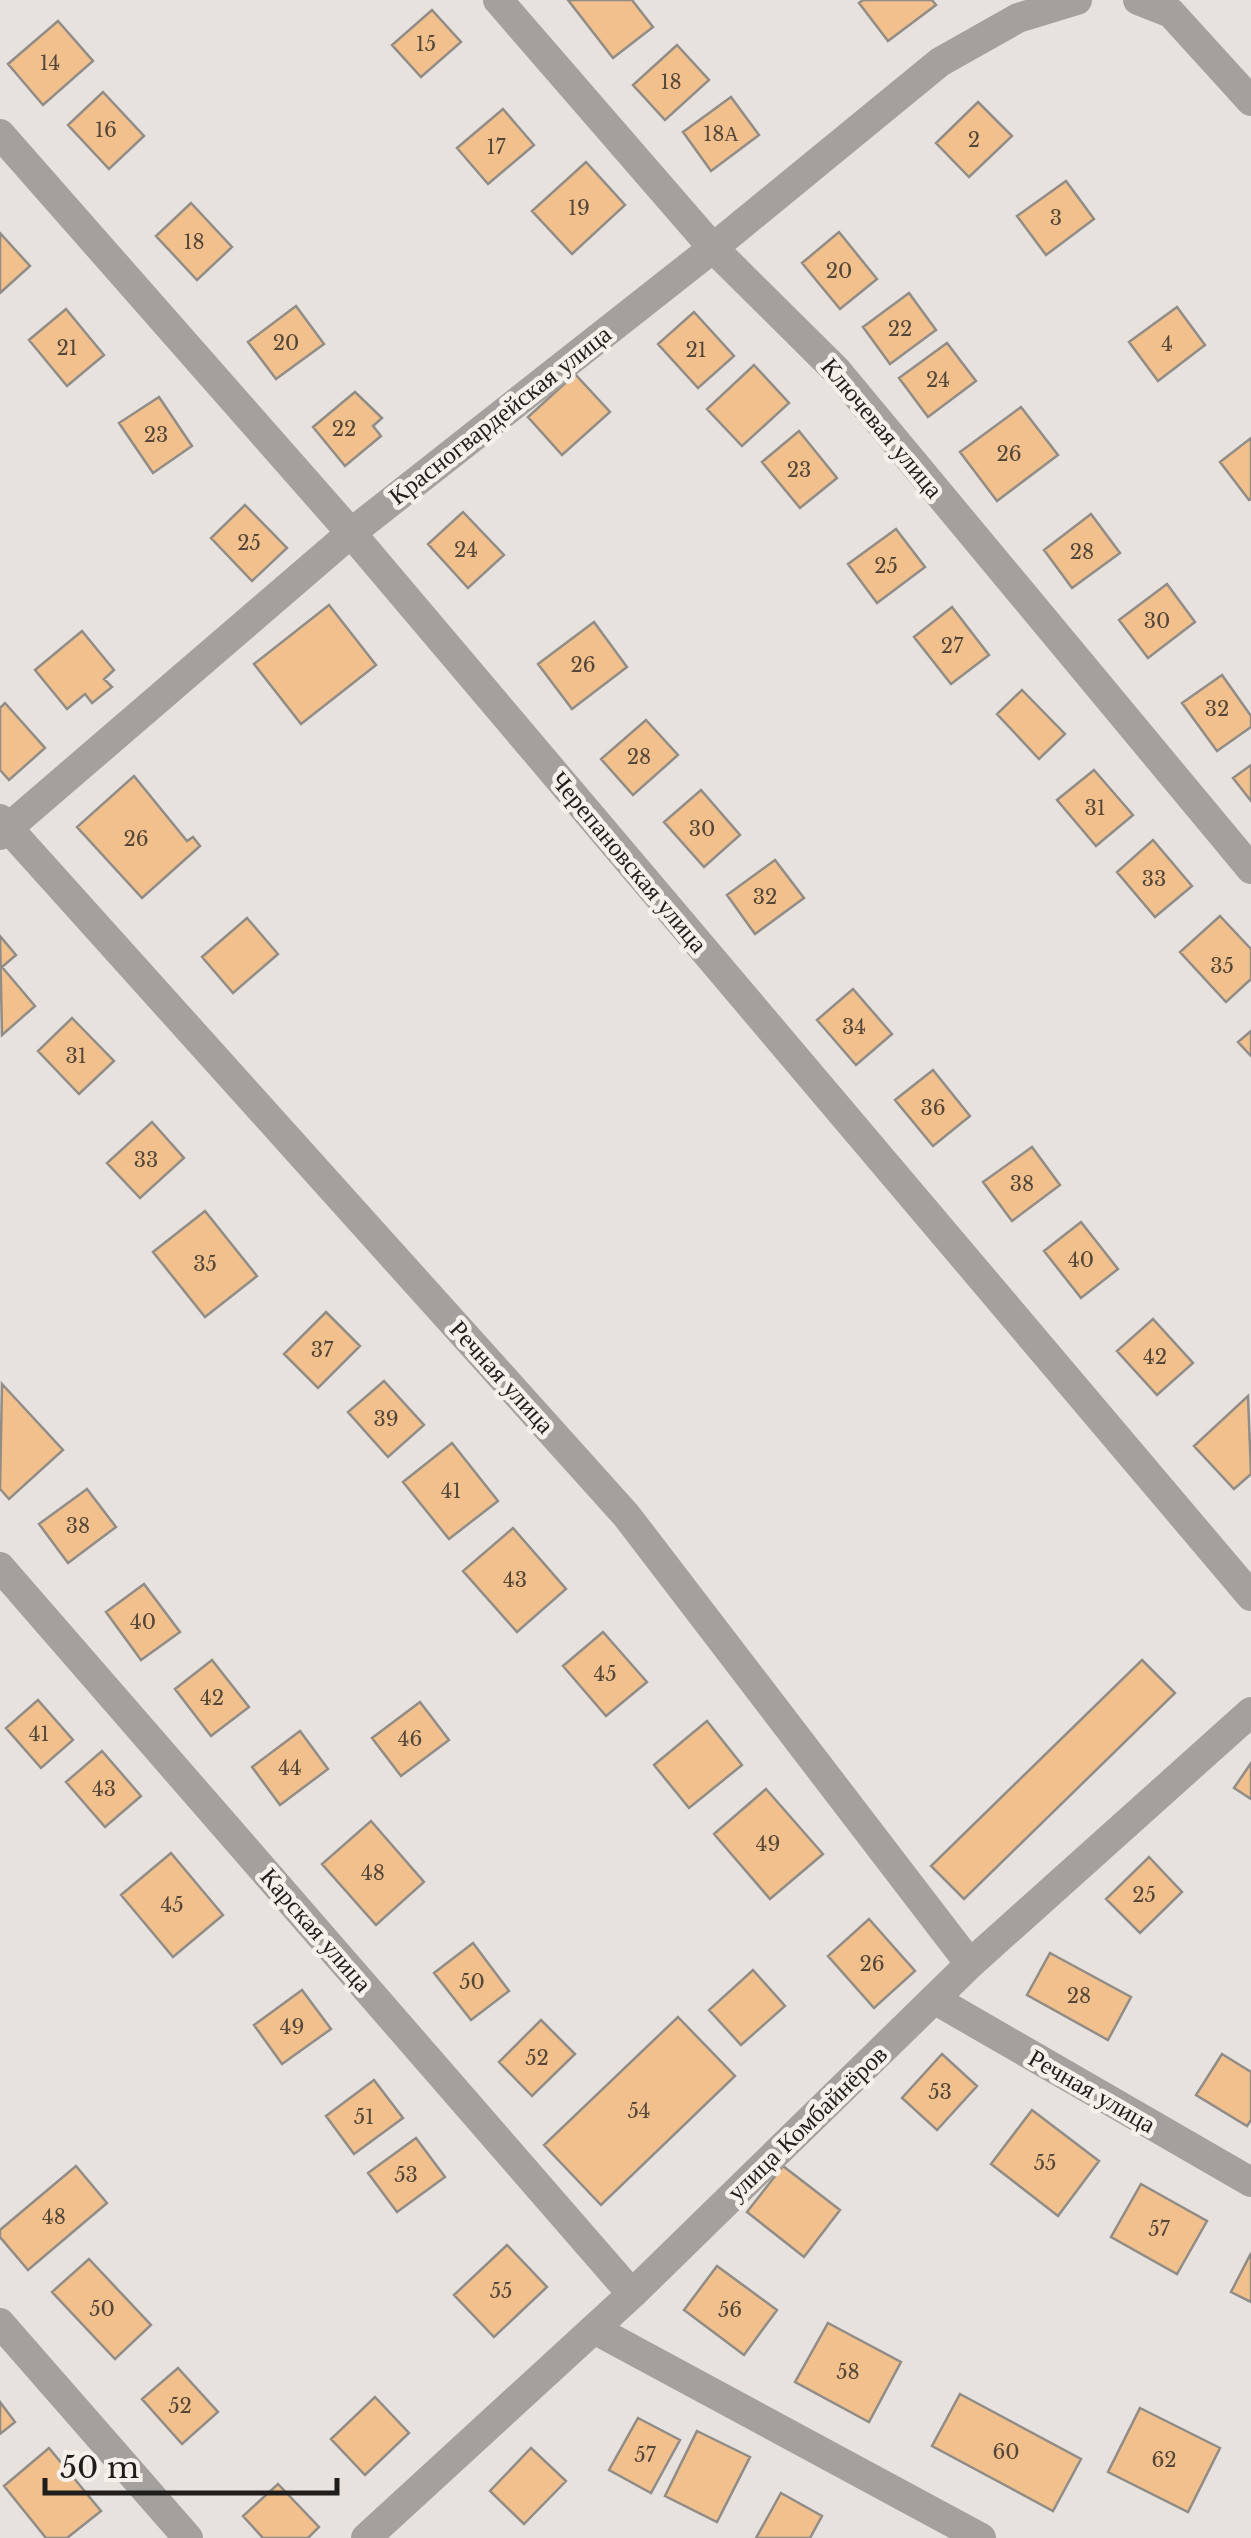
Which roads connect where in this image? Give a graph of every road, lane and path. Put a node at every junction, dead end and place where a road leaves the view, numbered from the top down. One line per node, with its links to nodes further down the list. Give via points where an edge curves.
1 (498, 0): 6 (street, Ключевая улица)
2 (1077, 0): 6 (street, Красногвардейская улица, via 1018,18 940,62)
3 (1138, 0): 4 (street, via 1172,13)
4 (1251, 101)
5 (0, 134): 7 (street, Черепановская улица)
6 (713, 248): 7 (street, Красногвардейская улица); 9 (street, Ключевая улица, via 837,372)
7 (351, 532): 8 (street, Красногвардейская улица); 11 (street, Черепановская улица)
8 (3, 828): 13 (street, Речная улица, via 626,1515)
9 (1251, 869)
10 (0, 1566): 16 (street, Карская улица)
11 (1251, 1596)
12 (1251, 1712): 13 (street, улица Комбайнёров)
13 (970, 1964): 14 (street, улица Комбайнёров)
14 (934, 1999): 15 (street, Речная улица); 16 (street, улица Комбайнёров)
15 (1251, 2182)
16 (632, 2294): 18 (street, улица Комбайнёров)
17 (0, 2322): 19 (street)
18 (594, 2329): 20 (street, улица Комбайнёров); 21 (street)
19 (188, 2538)
20 (366, 2538)
21 (981, 2538)

